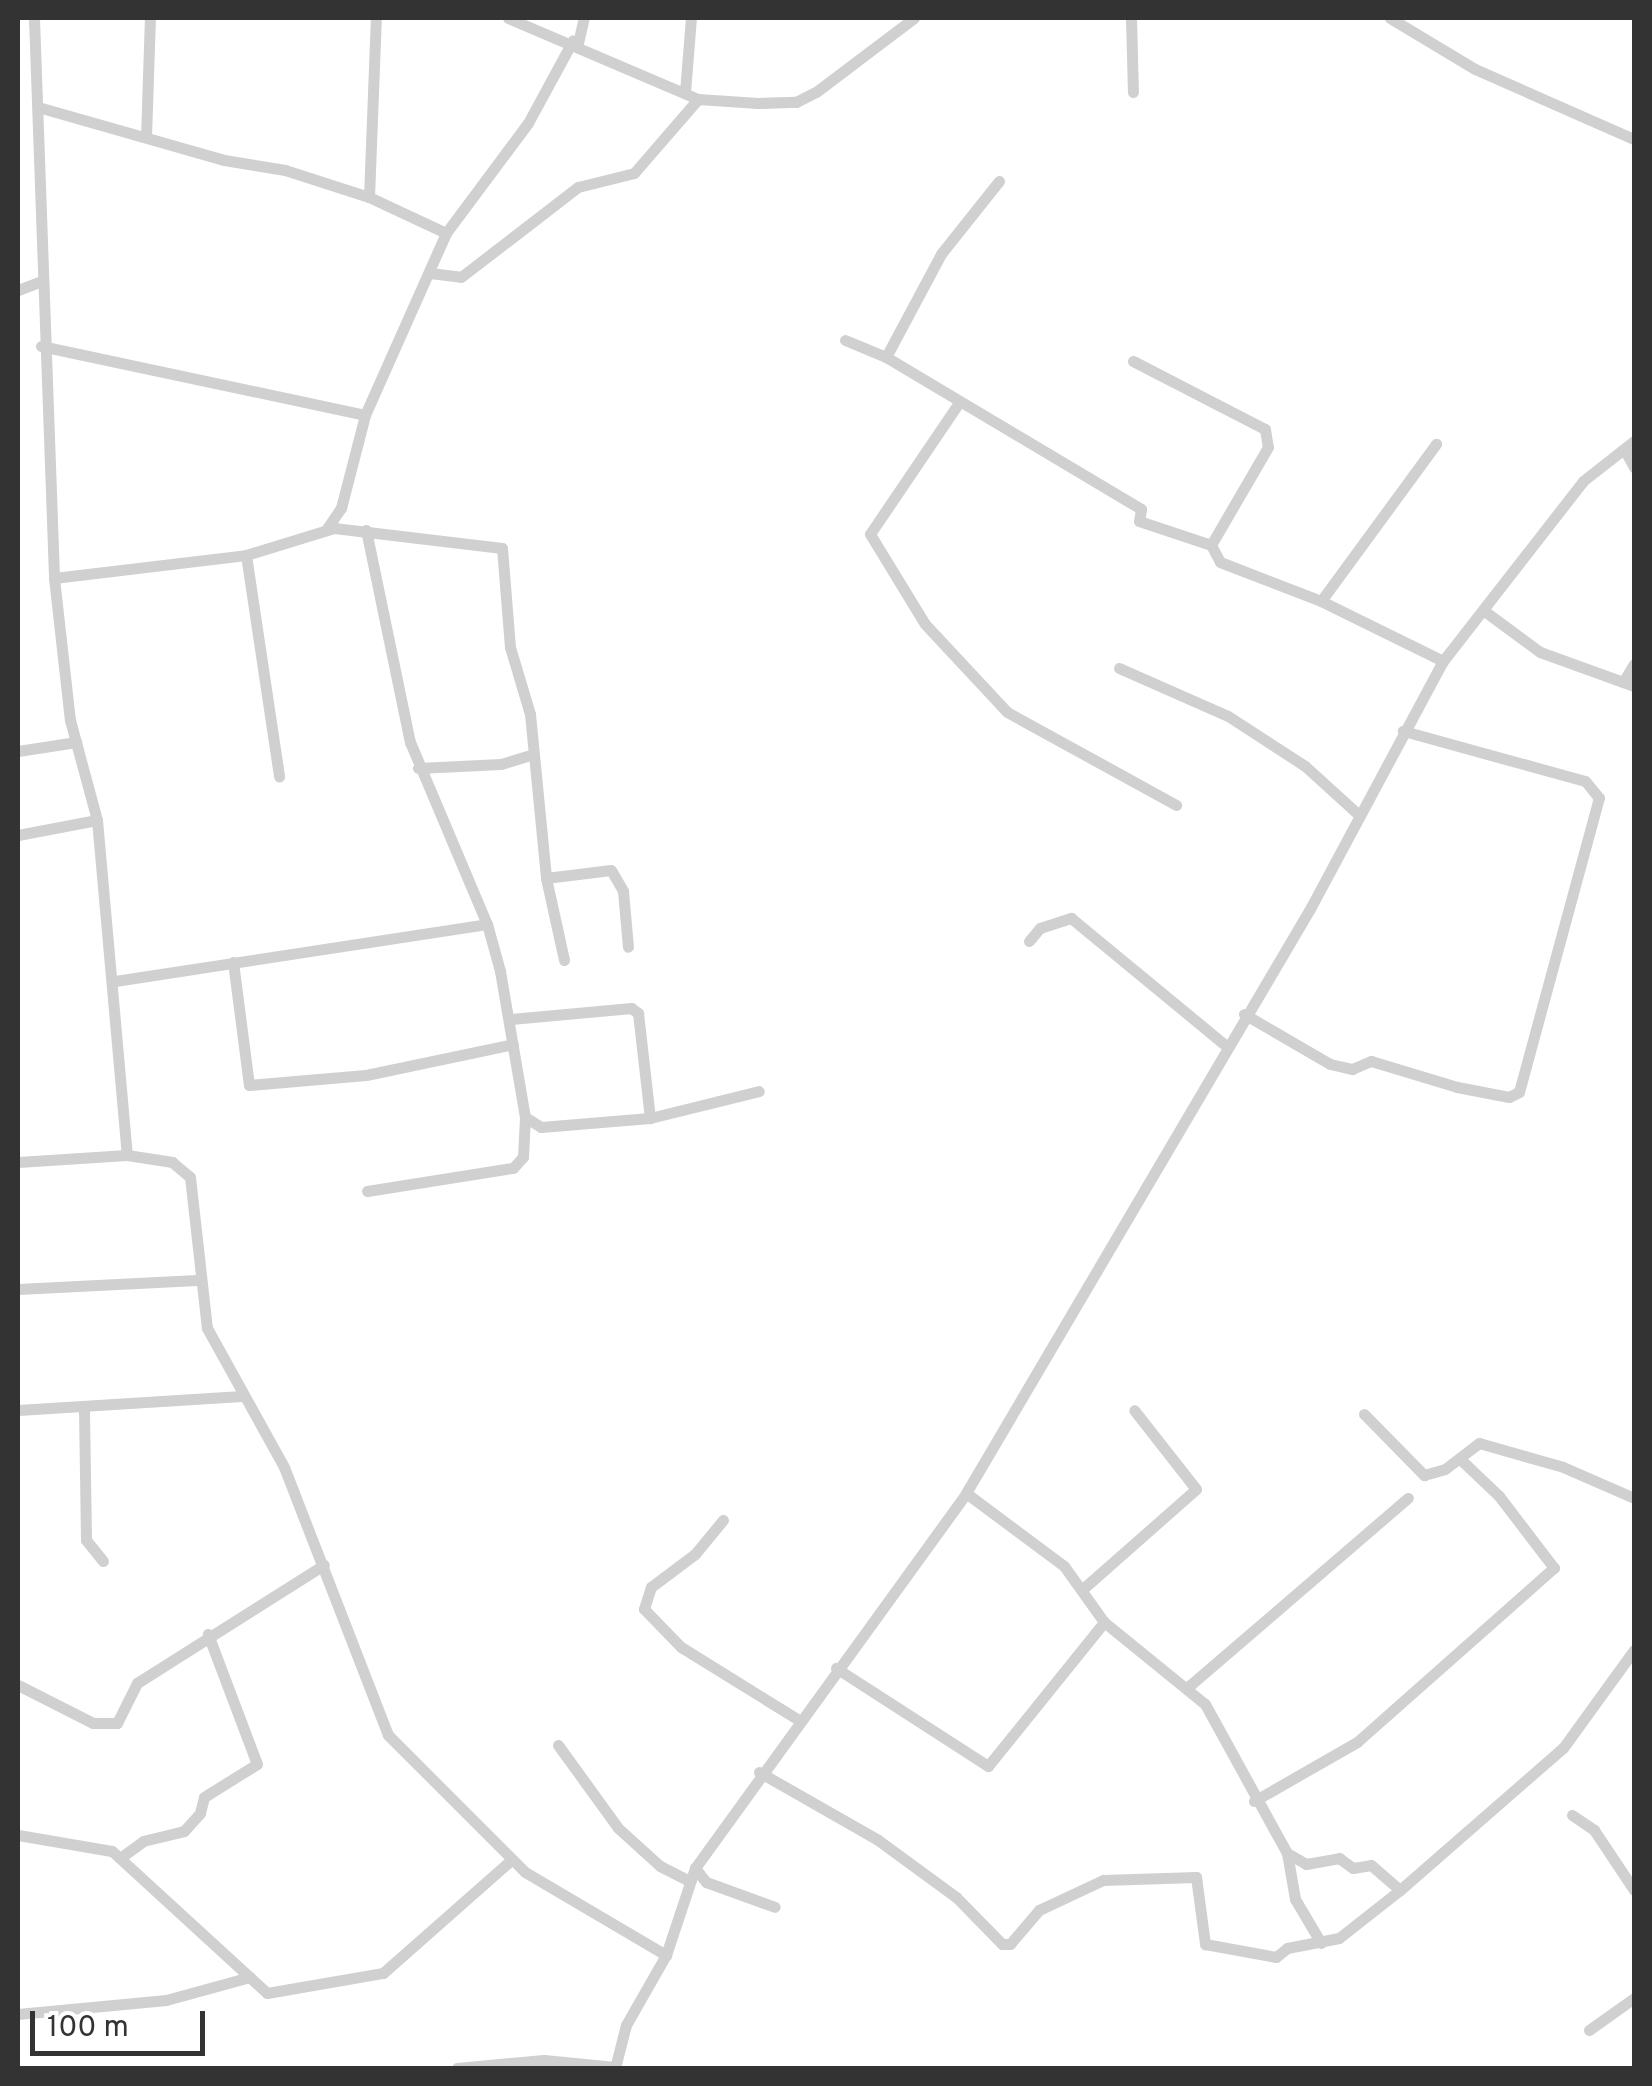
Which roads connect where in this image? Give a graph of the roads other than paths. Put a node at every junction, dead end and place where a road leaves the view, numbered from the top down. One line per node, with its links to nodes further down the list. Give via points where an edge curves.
1 (34, 18): 14 (street)
2 (150, 18): 15 (street)
3 (376, 18): 17 (street, via 375,158)
4 (508, 18): 10 (street)
5 (584, 18): 10 (street)
6 (691, 18): 11 (street)
7 (914, 18): 13 (street, via 796,102)
8 (1132, 18): 12 (street)
9 (1390, 18): 16 (street, via 1475,70)
10 (576, 42): 11 (street); 21 (street, via 518,137)
11 (685, 92): 13 (street)
12 (1132, 92)
13 (698, 99): 22 (street, via 634,173 578,187 462,277)
14 (38, 107): 15 (street); 23 (street)
15 (146, 138): 19 (street)
16 (1634, 138)
17 (366, 178): 19 (street); 20 (street)
18 (1000, 181): 27 (street, via 941,254)
19 (337, 186): 20 (street)
20 (369, 197): 21 (street)
21 (446, 233): 22 (street)
22 (430, 273): 30 (street)
23 (40, 281): 24 (street); 26 (street)
24 (18, 290)
25 (845, 340): 27 (street)
26 (41, 346): 30 (street); 38 (street)
27 (886, 356): 29 (street)
28 (1133, 361): 36 (street, via 1266,429 1268,447)
29 (958, 404): 36 (street, via 1141,509 1138,521); 51 (street, via 870,534 925,624 1007,712)
30 (365, 416): 34 (street, via 341,508)
31 (1436, 444): 39 (street)
32 (1630, 445): 33 (street); 40 (street, via 1582,480)
33 (1634, 466)
34 (326, 530): 35 (street); 37 (street)
35 (366, 530): 48 (street, via 502,548 510,647); 49 (street)
36 (1211, 545): 39 (street, via 1220,562)
37 (246, 555): 38 (street); 50 (street)
38 (54, 578): 46 (street)
39 (1321, 602): 41 (street)
40 (1484, 610): 41 (street); 44 (street, via 1540,652)
41 (1444, 661): 45 (street)
42 (1634, 664): 44 (street)
43 (1119, 668): 52 (street, via 1228,716 1305,766)
44 (1629, 684)
45 (1403, 731): 52 (street); 62 (street, via 1585,781 1599,798 1519,1092 1509,1097 1457,1088 1371,1062 1352,1069 1330,1064)
46 (76, 742): 47 (street); 53 (street)
47 (18, 751)
48 (534, 754): 49 (street, via 501,764); 55 (street)
49 (418, 768): 56 (street)
50 (278, 777)
51 (1176, 805)
52 (1360, 816): 62 (street)
53 (96, 820): 54 (street); 61 (street)
54 (18, 836)
55 (546, 878): 58 (street, via 611,870 623,891); 59 (street)
56 (487, 924): 60 (street); 63 (street)
57 (1029, 941): 65 (street, via 1040,928 1071,918)
58 (628, 947)
59 (564, 960)
60 (232, 962): 61 (street); 64 (street, via 243,1079 257,1087 366,1075)
61 (116, 982): 69 (street)
62 (1244, 1014): 65 (street)
63 (511, 1019): 64 (street); 68 (street, via 630,1008 638,1013)
64 (513, 1044): 67 (street)
65 (1224, 1044): 80 (street)
66 (759, 1091): 68 (street)
67 (524, 1117): 68 (street, via 542,1126); 71 (street, via 522,1158 514,1168)
68 (650, 1118)
69 (127, 1154): 70 (street); 72 (street, via 172,1162 190,1177)
70 (18, 1162)
71 (367, 1191)
72 (198, 1280): 73 (street); 74 (street, via 211,1339)
73 (18, 1289)
74 (242, 1396): 77 (street); 85 (street, via 284,1467)
75 (18, 1410): 77 (street)
76 (1134, 1410): 86 (street, via 1196,1488)
77 (84, 1411): 84 (street, via 86,1540)
78 (1364, 1414): 79 (street, via 1424,1474)
79 (1460, 1459): 82 (street, via 1479,1443 1564,1467); 96 (street, via 1499,1496 1554,1568 1357,1742)
80 (966, 1493): 86 (street); 90 (street)
81 (1408, 1498): 92 (street)
82 (1634, 1498)
83 (723, 1520): 93 (street, via 695,1554 652,1587 644,1609 680,1648)
84 (103, 1561)
85 (324, 1565): 88 (street); 101 (street, via 388,1735)
86 (1085, 1586): 87 (street)
87 (1104, 1622): 90 (street, via 988,1766); 92 (street)
88 (208, 1634): 91 (street, via 137,1683 118,1723 93,1723); 100 (street, via 257,1764 204,1797 184,1831 143,1840)
89 (1634, 1650): 104 (street, via 1562,1748)
90 (836, 1668): 93 (street)
91 (18, 1685)
92 (1188, 1686): 96 (street, via 1205,1704)
93 (797, 1718): 95 (street)
94 (558, 1745): 103 (street, via 618,1828 660,1866)
95 (759, 1772): 102 (street); 107 (street, via 878,1840 956,1897 1002,1944 1010,1944 1038,1910 1103,1880 1196,1878 1205,1944 1276,1957 1287,1948)
96 (1254, 1801): 99 (street)
97 (1572, 1814): 105 (street, via 1594,1830)
98 (18, 1835): 100 (street, via 112,1851)
99 (1286, 1853): 104 (street, via 1306,1864 1339,1858 1353,1868 1371,1865); 107 (street, via 1295,1899)
100 (120, 1858): 109 (street)
101 (511, 1860): 108 (street); 109 (street, via 383,1973 267,1993)
102 (696, 1868): 103 (street); 106 (street, via 706,1882)
103 (689, 1881): 108 (street)
104 (1400, 1890): 107 (street, via 1339,1938)
105 (1634, 1890)
106 (775, 1907)
107 (1322, 1943)
108 (666, 1955): 114 (street, via 626,2025)
109 (250, 1977): 111 (street, via 166,2000)
110 (1634, 1998): 112 (street)
111 (18, 2014)
112 (1589, 2030)
113 (456, 2068): 114 (street, via 544,2060)
114 (615, 2068)

